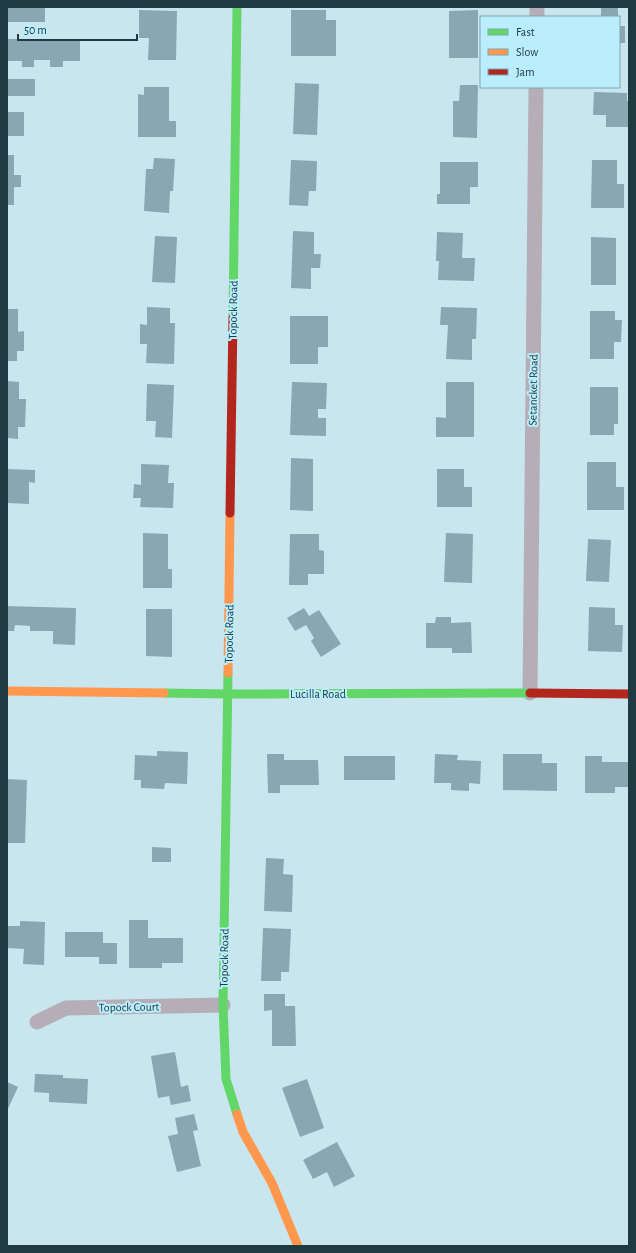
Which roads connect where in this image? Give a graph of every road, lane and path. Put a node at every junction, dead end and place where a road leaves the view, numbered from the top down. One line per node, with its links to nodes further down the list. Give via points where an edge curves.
1 (237, 7): 5 (street, Topock Road)
2 (536, 88): 4 (street, Setancket Road)
3 (7, 691): 5 (street, Lucilla Road)
4 (530, 693): 5 (street, Lucilla Road); 6 (street, Lucilla Road)
5 (228, 694): 7 (street, Topock Road)
6 (629, 694)
7 (223, 1005): 8 (street, Topock Court, via 66,1008); 9 (street, Topock Road, via 226,1079 244,1132 272,1183)
8 (38, 1022)
9 (298, 1246)

